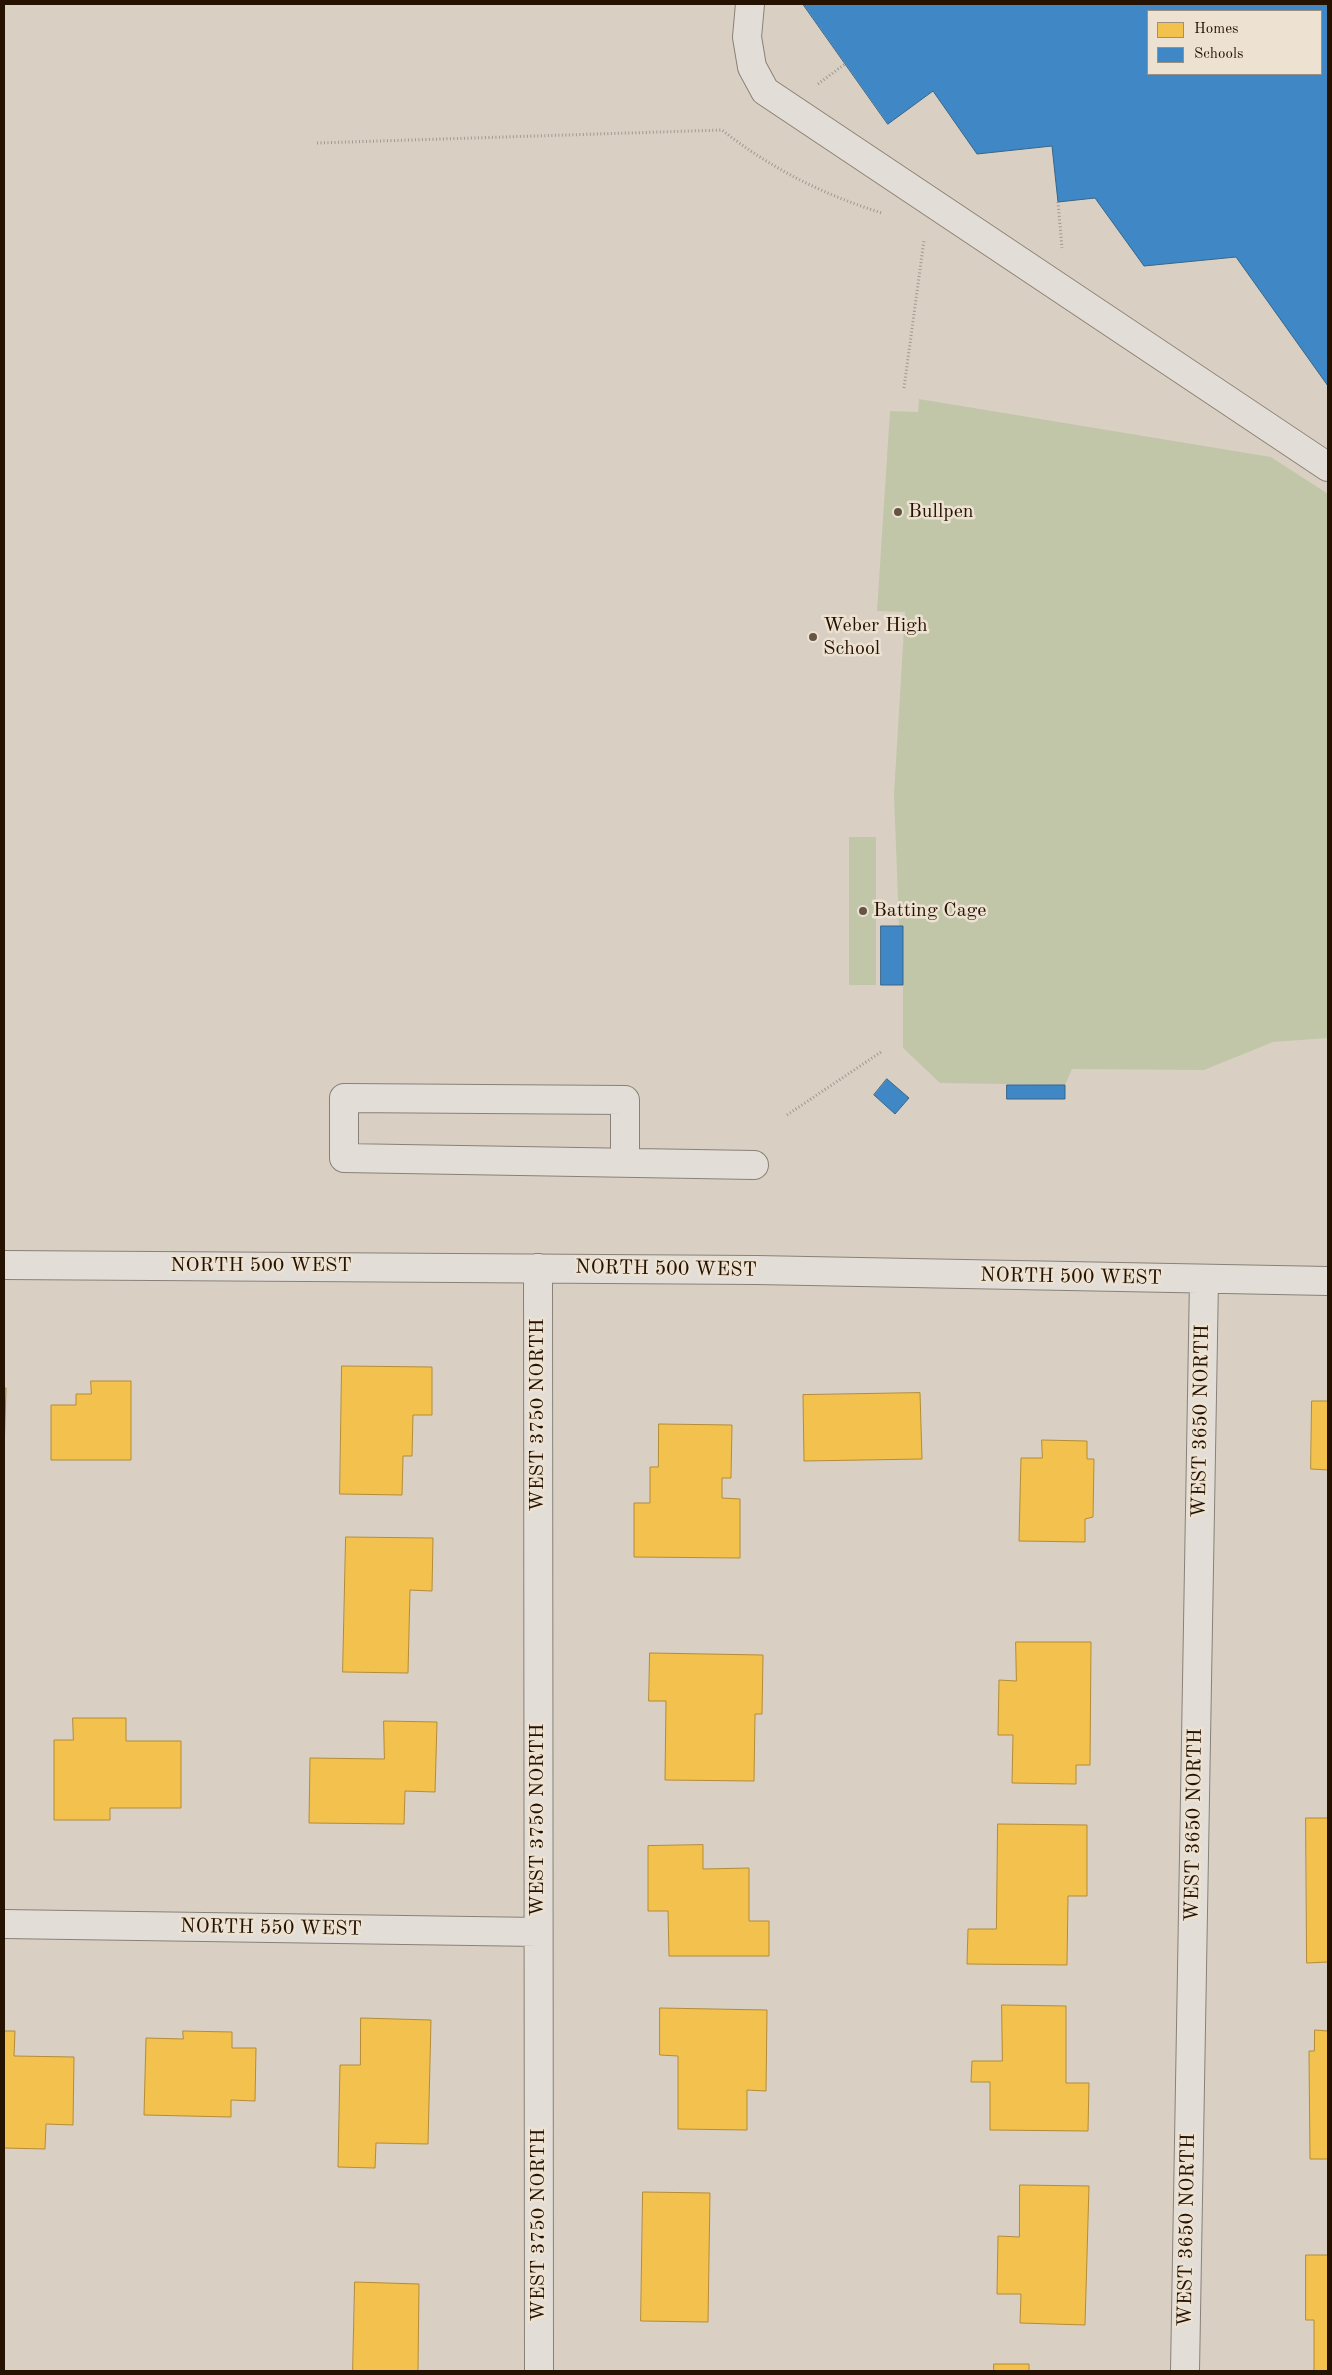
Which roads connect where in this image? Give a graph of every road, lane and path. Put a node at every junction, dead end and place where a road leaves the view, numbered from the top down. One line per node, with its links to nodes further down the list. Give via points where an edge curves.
1 (750, 4): 10 (street, via 747,37 752,67 765,91)
2 (845, 64): 3 (path)
3 (810, 90)
4 (317, 143): 6 (path, via 722,130 750,152 804,183)
5 (1058, 202): 8 (path)
6 (891, 216)
7 (924, 236): 9 (path)
8 (1063, 251)
9 (904, 388)
10 (1328, 467)
11 (882, 1052): 12 (path)
12 (787, 1115)
13 (625, 1163): 13 (street, via 344,1158 344,1098 625,1100); 14 (street)
14 (754, 1165)
15 (4, 1264): 16 (street, NORTH 500 WEST)
16 (538, 1268): 17 (street, NORTH 500 WEST); 20 (street, WEST 3750 NORTH)
17 (1204, 1280): 18 (street, NORTH 500 WEST); 22 (street, WEST 3650 NORTH)
18 (1328, 1281)
19 (4, 1924): 20 (street, NORTH 550 WEST)
20 (538, 1932): 21 (street, WEST 3750 NORTH)
21 (540, 2371)
22 (1185, 2371)

